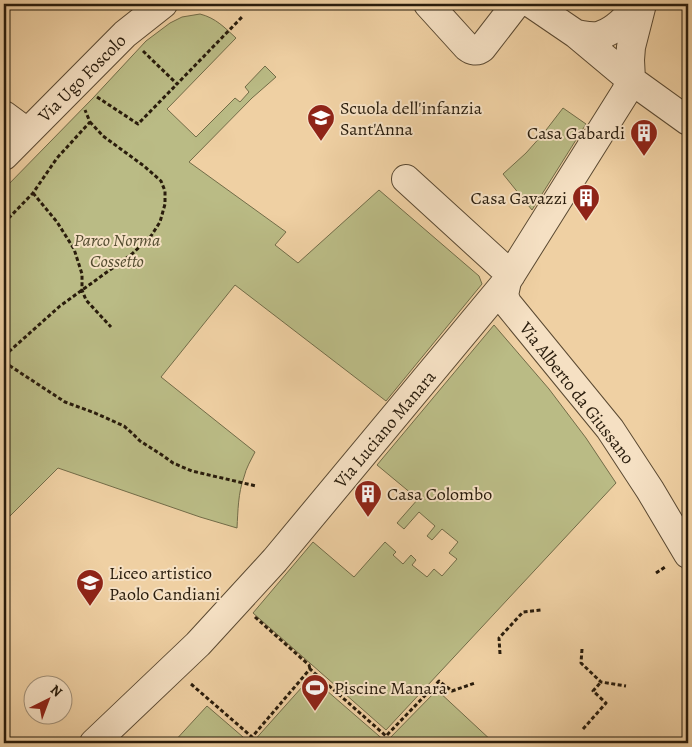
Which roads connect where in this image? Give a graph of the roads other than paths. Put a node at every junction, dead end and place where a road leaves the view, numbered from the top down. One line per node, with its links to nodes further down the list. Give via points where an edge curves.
1 (162, 4): 10 (street, Via Ugo Foscolo, via 125,34)
2 (428, 4): 3 (street, via 467,47 476,51 482,48)
3 (516, 4)
4 (532, 4): 6 (street)
5 (640, 4): 6 (street, via 600,36); 7 (street, via 630,60)
6 (576, 34): 7 (street)
7 (631, 80): 9 (street); 13 (street, Via Luciano Manara)
8 (4, 115): 10 (street)
9 (688, 121)
10 (27, 132): 11 (street, Via Ugo Foscolo)
11 (4, 156)
12 (406, 179): 13 (street)
13 (509, 278): 14 (street, Via Alberto da Giussano, via 504,295 507,303 610,430 650,490); 15 (street, Via Luciano Manara, via 221,620)
14 (676, 560)
15 (94, 743)

